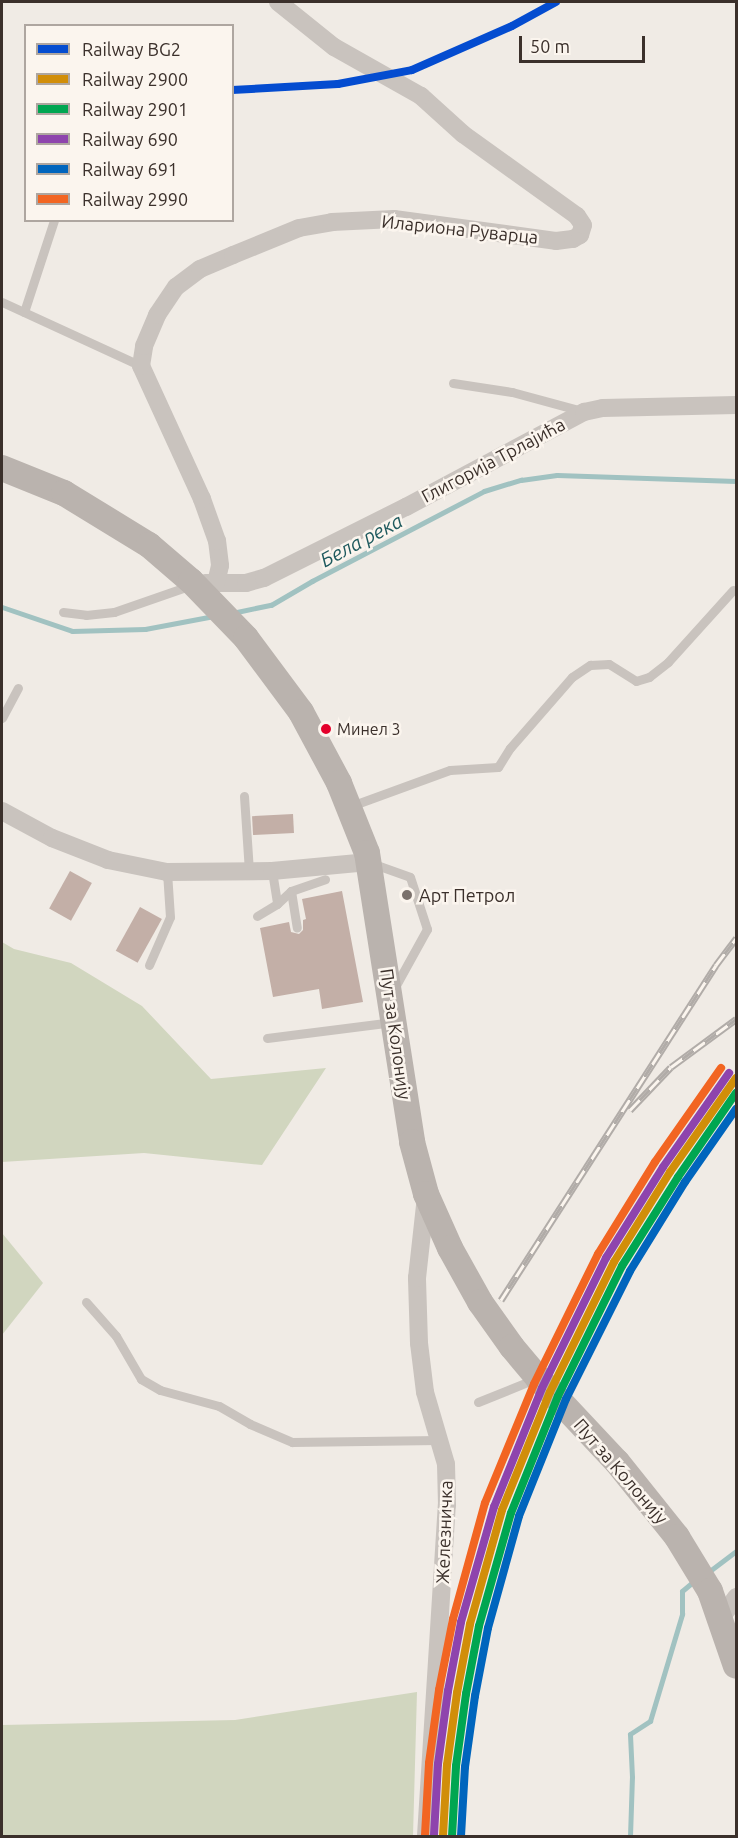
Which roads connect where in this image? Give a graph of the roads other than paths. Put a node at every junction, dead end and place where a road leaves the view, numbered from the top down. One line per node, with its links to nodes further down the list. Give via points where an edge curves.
1 (278, 2): 5 (street, Илариона Руварца, via 334,47 421,96 462,134 578,216 583,225 580,235 555,241 394,219 299,228 200,269 176,287 157,315 144,346)
2 (53, 222): 4 (lane)
3 (2, 302): 4 (lane)
4 (24, 312): 5 (lane)
5 (141, 366): 10 (street, via 217,541 220,565)
6 (453, 383): 8 (lane, via 512,392)
7 (736, 405): 8 (street, Глигорија Трлајића, via 603,408)
8 (584, 412): 10 (street, Глигорија Трлајића, via 264,578)
9 (2, 468): 10 (street, Пут за Колонију, via 64,493 149,545)
10 (208, 590): 12 (lane, via 114,612); 16 (street, Пут за Колонију, via 301,712)
11 (733, 590): 16 (lane, via 668,662 649,677 636,681 609,664 590,665 572,677 498,766 450,770)
12 (63, 612)
13 (18, 687): 14 (lane)
14 (2, 718)
15 (244, 796): 19 (lane)
16 (349, 807): 18 (street, Пут за Колонију)
17 (2, 811): 21 (street, via 52,838 108,860)
18 (369, 862): 20 (street); 28 (street, Пут за Колонију); 28 (lane, via 410,877 427,929)
19 (249, 871): 20 (street); 21 (street)
20 (272, 871): 24 (lane)
21 (167, 872): 27 (lane, via 170,917)
22 (326, 879): 23 (lane)
23 (291, 891): 24 (lane); 26 (lane)
24 (277, 904): 25 (lane)
25 (257, 916)
26 (297, 928)
27 (149, 965)
28 (391, 995): 29 (street, Пут за Колонију)
29 (395, 1022): 30 (lane); 31 (street, Пут за Колонију, via 412,1142)
30 (267, 1038)
31 (426, 1194): 33 (street, Пут за Колонију, via 480,1302); 35 (street, Железничка, via 417,1278 419,1343 425,1392)
32 (86, 1302): 35 (lane, via 116,1336 141,1379 160,1390 219,1406 292,1442)
33 (538, 1378): 34 (lane); 37 (street, Пут за Колонију, via 617,1462 677,1537 697,1567)
34 (478, 1402)
35 (438, 1440): 39 (street, Железничка, via 446,1464 447,1505)
36 (736, 1597): 37 (street)
37 (721, 1618): 38 (street, Пут за Колонију)
38 (736, 1666)
39 (426, 1836)

